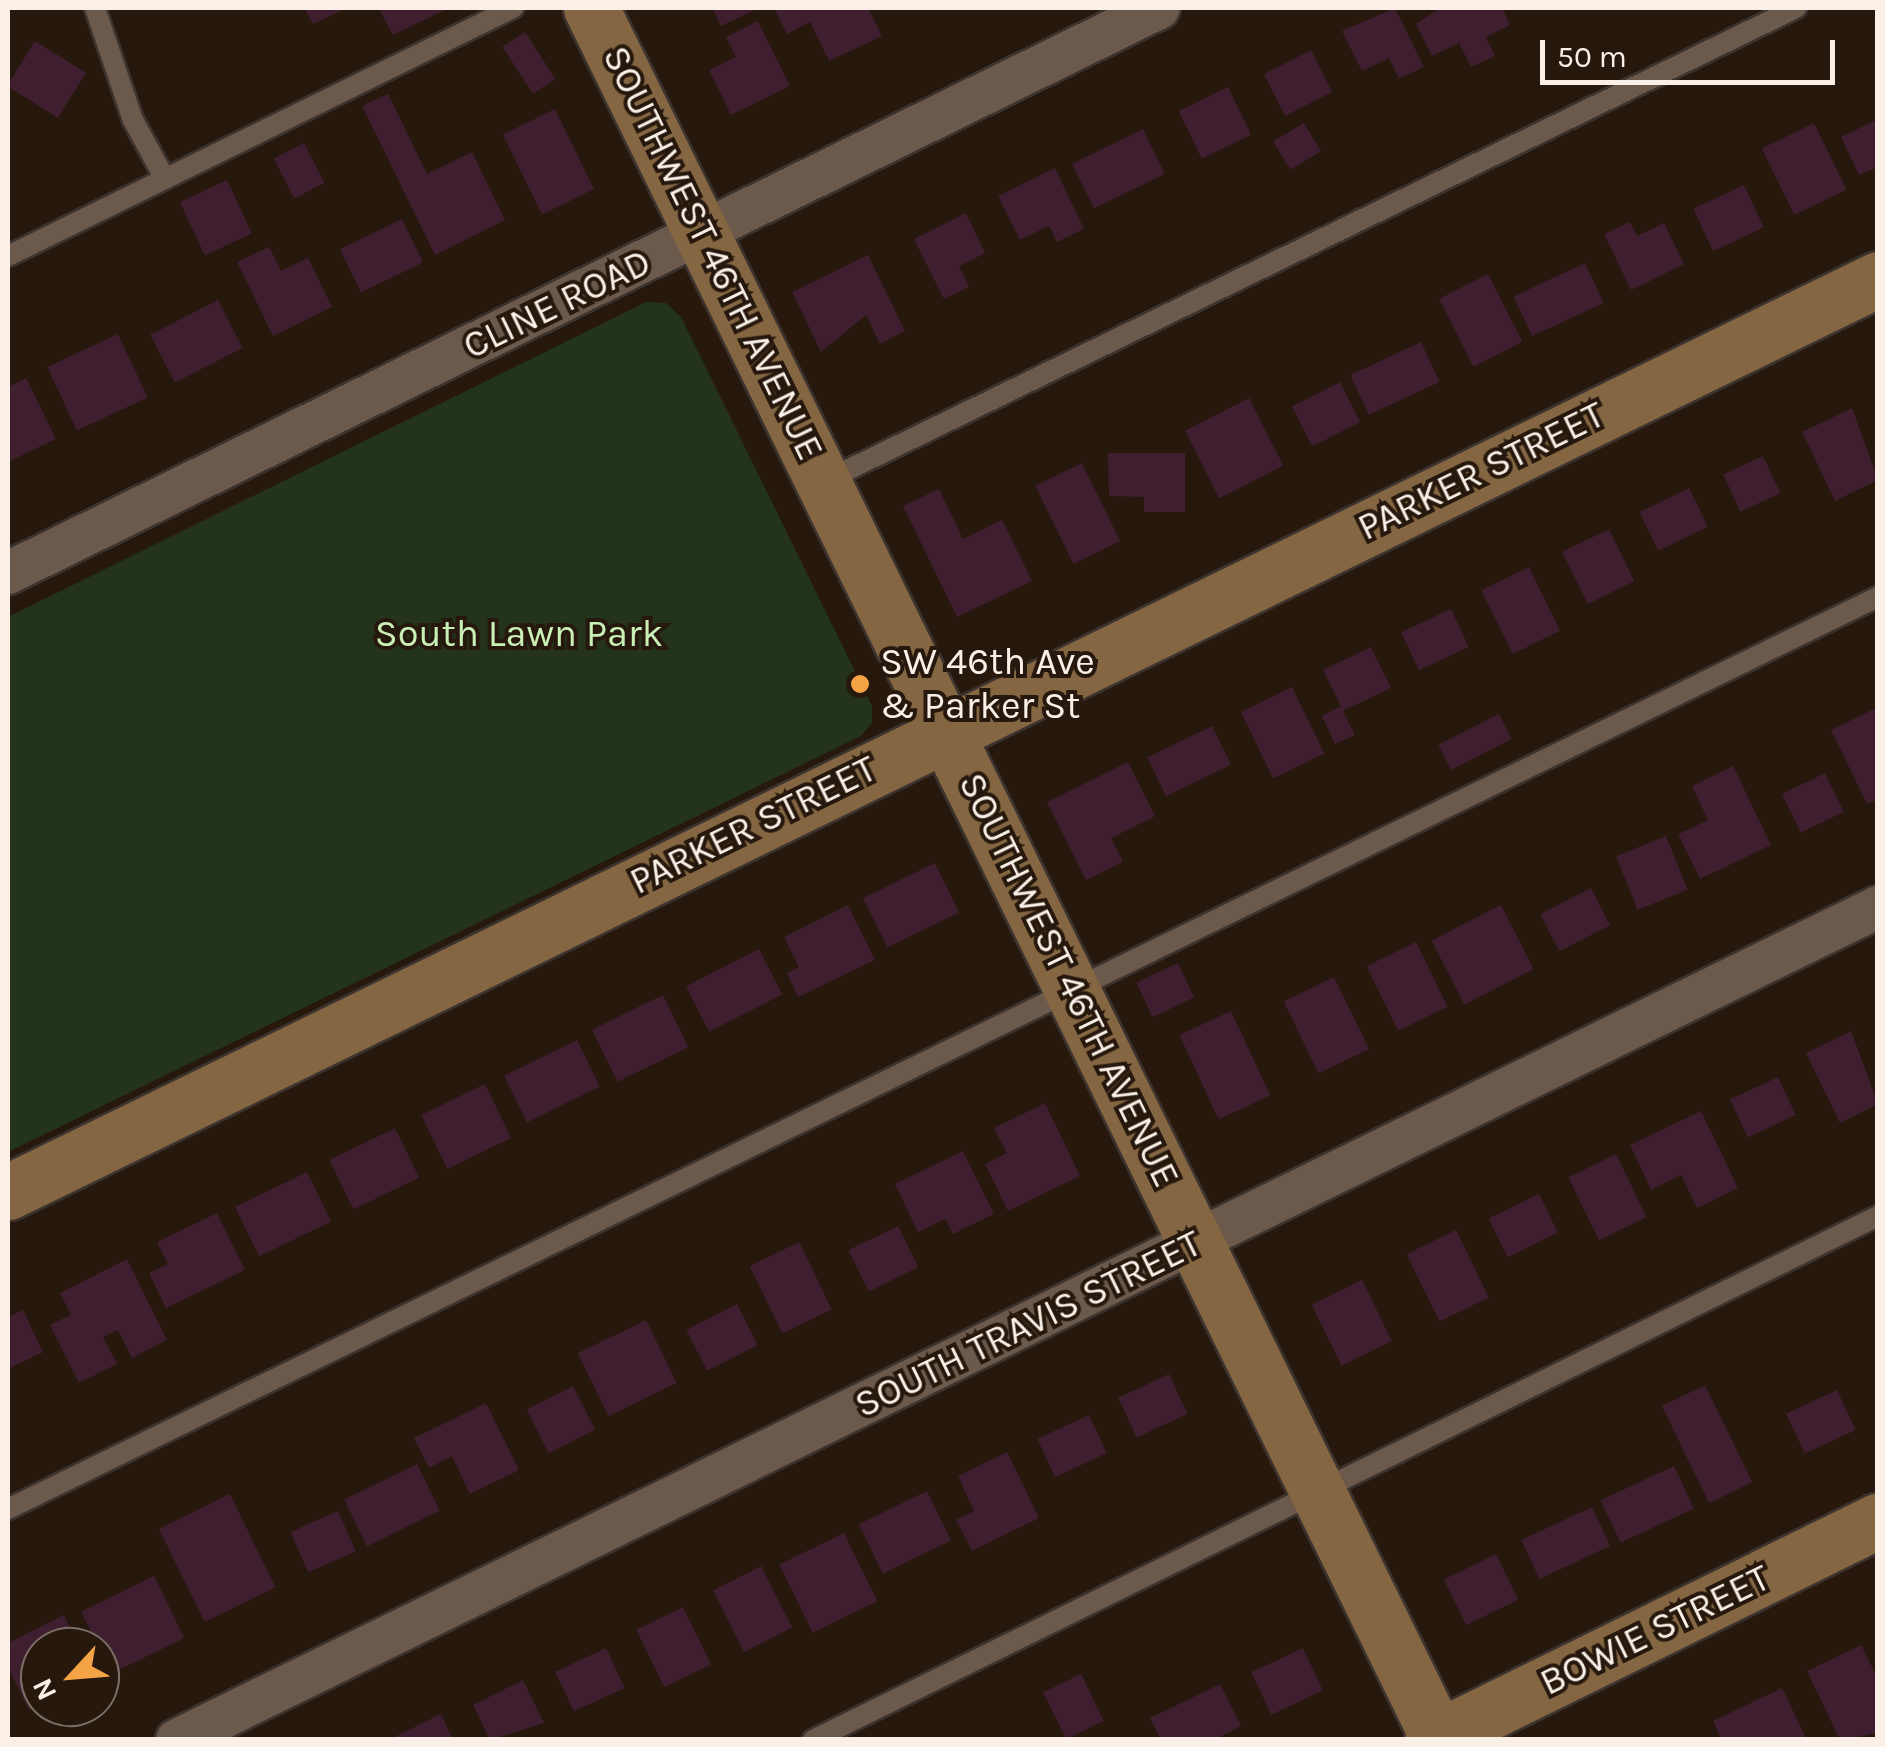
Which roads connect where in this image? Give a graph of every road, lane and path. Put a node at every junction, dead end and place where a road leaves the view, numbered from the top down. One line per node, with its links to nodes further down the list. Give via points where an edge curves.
1 (95, 8): 6 (lane, via 133,120)
2 (513, 8): 6 (lane)
3 (591, 8): 7 (main road, SOUTHWEST 46TH AVENUE)
4 (1159, 8): 7 (street, CLINE ROAD)
5 (1796, 8): 10 (lane)
6 (165, 178): 8 (lane)
7 (702, 232): 10 (main road, SOUTHWEST 46TH AVENUE); 11 (street, CLINE ROAD)
8 (8, 256)
9 (1878, 279): 13 (main road, PARKER STREET)
10 (826, 481): 13 (main road, SOUTHWEST 46TH AVENUE)
11 (8, 573)
12 (1878, 596): 15 (lane)
13 (948, 730): 15 (main road, SOUTHWEST 46TH AVENUE); 16 (main road, PARKER STREET)
14 (1878, 906): 18 (street, SOUTH TRAVIS STREET)
15 (1072, 986): 18 (main road, SOUTHWEST 46TH AVENUE); 20 (lane)
16 (8, 1192)
17 (1878, 1216): 19 (lane)
18 (1195, 1242): 19 (main road, SOUTHWEST 46TH AVENUE); 23 (street, SOUTH TRAVIS STREET)
19 (1317, 1492): 22 (main road, SOUTHWEST 46TH AVENUE); 24 (lane)
20 (8, 1508)
21 (1878, 1521): 22 (main road, BOWIE STREET)
22 (1436, 1739)
23 (177, 1740)
24 (813, 1740)

